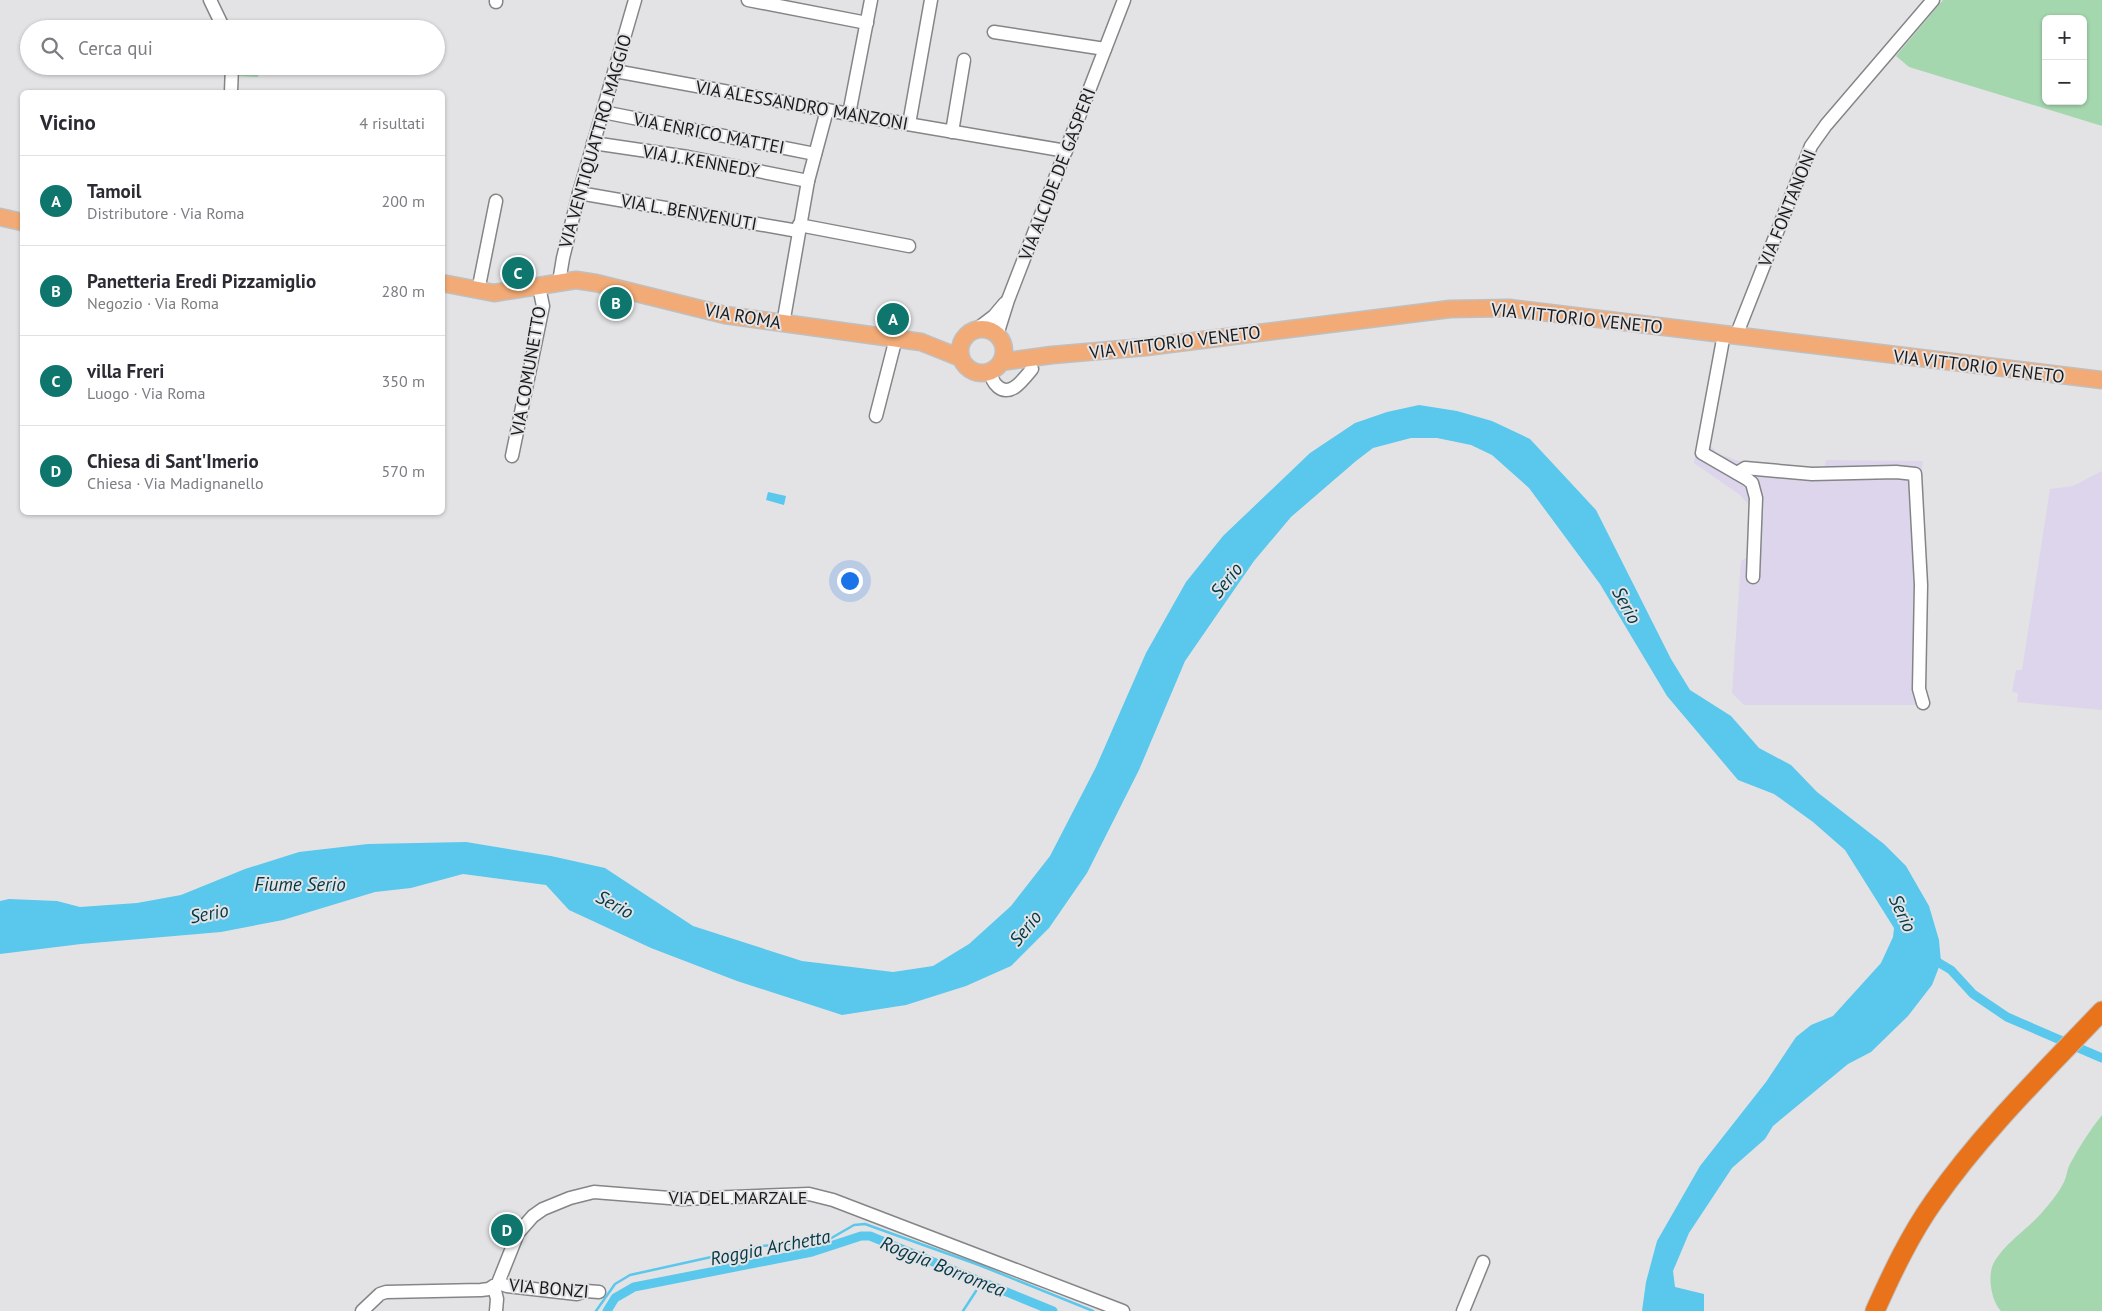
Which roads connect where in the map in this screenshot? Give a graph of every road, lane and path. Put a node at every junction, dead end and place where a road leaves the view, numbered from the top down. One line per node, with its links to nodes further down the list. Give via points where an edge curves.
1 (210, 0): 8 (street)
2 (635, 0): 13 (street, VIA VENTIQUATTRO MAGGIO)
3 (748, 0): 9 (street)
4 (871, 0): 9 (street)
5 (931, 0): 19 (street)
6 (1124, 0): 11 (street, VIA ALCIDE DE GASPERI)
7 (1933, 0): 38 (street, VIA FONTANONI, via 1811,146)
8 (220, 20)
9 (867, 23): 18 (street)
10 (994, 32): 11 (street)
11 (1105, 49): 22 (street, VIA ALCIDE DE GASPERI)
12 (964, 60): 20 (street)
13 (615, 71): 16 (street, VIA ALESSANDRO MANZONI); 17 (street, VIA VENTIQUATTRO MAGGIO)
14 (232, 75): 15 (street)
15 (231, 90)
16 (827, 110): 18 (street, VIA ALESSANDRO MANZONI); 23 (street)
17 (602, 112): 21 (street, VIA VENTIQUATTRO MAGGIO); 23 (street, VIA ENRICO MATTEI)
18 (848, 114): 19 (street, VIA ALESSANDRO MANZONI)
19 (909, 124): 20 (street, VIA ALESSANDRO MANZONI)
20 (952, 132): 22 (street, VIA ALESSANDRO MANZONI)
21 (593, 143): 24 (street, VIA J. KENNEDY, via 688,157); 25 (street, VIA VENTIQUATTRO MAGGIO)
22 (1066, 152): 35 (street, VIA ALCIDE DE GASPERI)
23 (815, 154): 24 (street)
24 (808, 181): 29 (street)
25 (579, 193): 29 (street, VIA L. BENVENUTI); 31 (street, VIA VENTIQUATTRO MAGGIO)
26 (496, 201): 34 (street)
27 (0, 216): 28 (main road)
28 (20, 221)
29 (798, 228): 30 (street, VIA L. BENVENUTI); 36 (street)
30 (908, 246)
31 (559, 282): 33 (main road, VIA ROMA); 36 (main road, VIA ROMA, via 596,283 725,315)
32 (445, 284): 34 (main road)
33 (539, 287): 34 (main road); 45 (street, VIA COMUNETTO, via 543,306)
34 (478, 292)
35 (1008, 300): 37 (street, VIA ALCIDE DE GASPERI); 41 (street, VIA ALCIDE DE GASPERI)
36 (783, 324): 39 (main road, VIA ROMA)
37 (977, 329): 40 (main road, via 970,332); 41 (main road, via 984,329)
38 (1730, 335): 41 (main road, VIA VITTORIO VENETO, via 1481,307 1131,349 1052,355); 43 (main road, VIA VITTORIO VENETO); 46 (street, VIA FONTANONI, via 1702,453)
39 (896, 338): 40 (main road, VIA ROMA); 44 (street)
40 (961, 351): 41 (main road, VIA ROMA, via 970,370 976,372)
41 (998, 354): 42 (street, via 991,381 998,388 1014,388)
42 (1032, 369)
43 (2102, 380)
44 (876, 416)
45 (512, 456)
46 (1737, 473): 47 (street, via 1752,483 1756,498); 48 (street, via 1745,468 1812,474 1915,474 1921,585 1919,689)
47 (1753, 577)
48 (1923, 703)
49 (2102, 1011): 57 (highway, via 1987,1132 1960,1165 1912,1237)
50 (1483, 1262): 56 (street)
51 (496, 1285): 52 (street, VIA BONZI, via 577,1294); 53 (street, VIA BONZI, via 481,1290 386,1292); 54 (street); 55 (street, VIA DEL MARZALE, via 522,1227 543,1209 594,1192 682,1199 809,1194 833,1200)
52 (599, 1292)
53 (362, 1311)
54 (496, 1311)
55 (1123, 1311)
56 (1463, 1311)
57 (1875, 1311)

